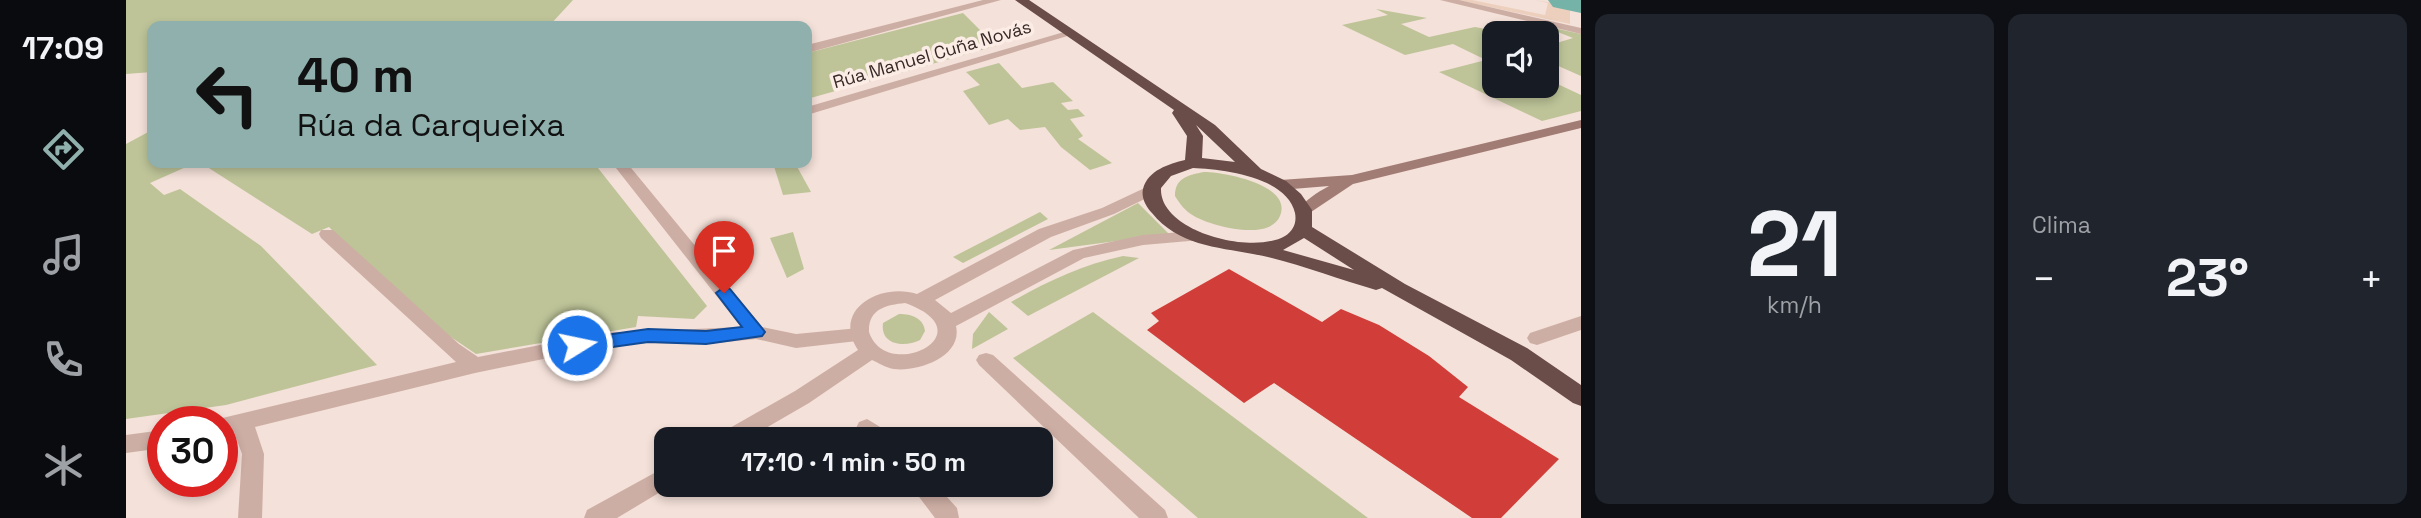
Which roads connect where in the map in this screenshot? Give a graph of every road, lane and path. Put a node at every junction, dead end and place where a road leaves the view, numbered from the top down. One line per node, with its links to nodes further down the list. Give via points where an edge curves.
1 (996, 0): 6 (street)
2 (1021, 0): 5 (highway)
3 (1445, 0): 4 (street)
4 (1581, 31)
5 (1068, 34): 7 (highway); 8 (street, Rúa Manuel Cuña Novás)
6 (812, 49)
7 (1175, 106): 10 (highway, via 1195,136); 12 (highway, via 1210,128)
8 (812, 110)
9 (1581, 124): 13 (main road)
10 (1193, 163): 12 (highway); 15 (highway, via 1163,172)
11 (627, 168): 24 (street)
12 (1254, 172): 14 (highway)
13 (1352, 180): 14 (main road); 16 (main road, via 1318,198)
14 (1280, 185): 16 (highway, via 1295,197)
15 (1151, 190): 18 (highway, via 1162,214); 21 (street, via 1045,233)
16 (1304, 220): 19 (highway, via 1294,240); 20 (highway)
17 (327, 234): 28 (street)
18 (1195, 236): 19 (highway); 22 (street, via 1143,240 1079,254)
19 (1256, 249): 20 (highway)
20 (1398, 289): 29 (highway, via 1490,337)
21 (920, 300): 22 (street, via 942,313); 26 (street, via 879,301 861,316)
22 (947, 323): 26 (street, via 946,344 925,359 895,361)
23 (1581, 323): 25 (street)
24 (756, 332): 26 (street, via 796,341); 28 (street, via 602,340)
25 (1537, 338)
26 (865, 343): 31 (street, via 802,397)
27 (986, 360): 40 (street)
28 (475, 365): 30 (street)
29 (1581, 397)
30 (238, 423)
31 (750, 427)
32 (238, 433): 38 (street, via 253,454)
33 (147, 441): 34 (street)
34 (126, 444)
35 (654, 484): 39 (street)
36 (932, 497): 37 (street)
37 (948, 516)
38 (250, 518)
39 (596, 518)
40 (1156, 518)

